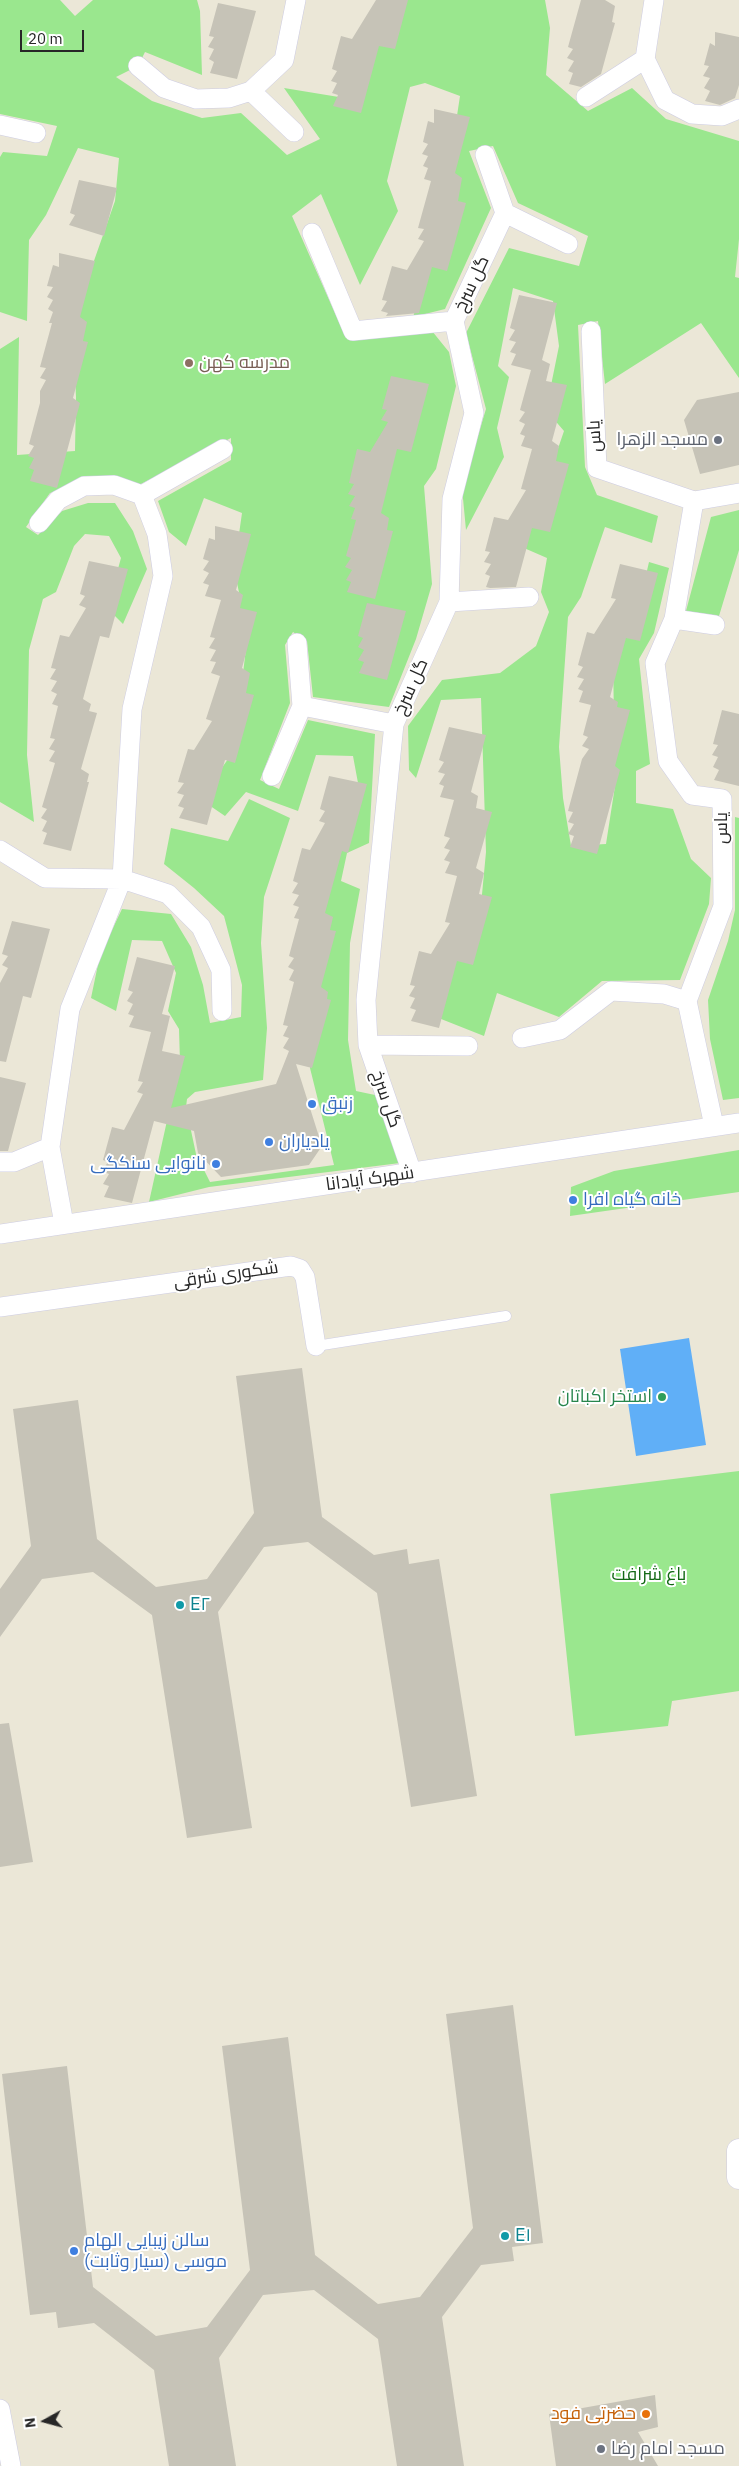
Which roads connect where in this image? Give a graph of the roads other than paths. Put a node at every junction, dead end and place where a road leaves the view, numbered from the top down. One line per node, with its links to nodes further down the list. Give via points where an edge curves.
1 (296, 0): 5 (street, via 284,60)
2 (654, 0): 3 (street)
3 (645, 59): 6 (street); 7 (street, via 665,100 692,114 722,116)
4 (138, 66): 5 (street, via 164,88 196,99 229,98)
5 (251, 91): 9 (street)
6 (586, 97)
7 (739, 109)
8 (0, 125): 10 (street)
9 (294, 132)
10 (36, 133)
11 (485, 155): 12 (street)
12 (506, 212): 14 (street); 15 (street, گل سرخ)
13 (312, 233): 15 (street, via 353,331)
14 (568, 244)
15 (454, 321): 23 (street, گل سرخ, via 474,413 452,499)
16 (591, 331): 20 (street, یاس, via 597,468)
17 (224, 449): 19 (street)
18 (739, 493): 20 (street, یاس)
19 (142, 495): 21 (street, via 114,484 84,486 58,500); 32 (street, via 157,534 163,576 132,709)
20 (694, 501): 24 (street, یاس)
21 (39, 523)
22 (529, 597): 23 (street)
23 (448, 602): 28 (street, گل سرخ)
24 (674, 619): 25 (street); 30 (street, یاس, via 655,663 668,761 692,795)
25 (715, 625)
26 (296, 643): 27 (street)
27 (302, 706): 28 (street); 29 (street)
28 (394, 724): 36 (street, گل سرخ, via 366,1000)
29 (272, 776)
30 (731, 800): 33 (street, یاس, via 723,906)
31 (0, 850): 32 (street, via 45,878)
32 (122, 879): 34 (street, via 168,894 201,927 221,970); 40 (street, via 70,1009)
33 (687, 1000): 35 (street, via 664,994 611,991 560,1030); 39 (street)
34 (222, 1011)
35 (522, 1038)
36 (368, 1045): 37 (street); 42 (street, گل سرخ)
37 (468, 1046)
38 (739, 1123): 39 (street, شهرک آپادانا)
39 (714, 1126): 42 (street, شهرک آپادانا)
40 (50, 1147): 41 (street, via 14,1162); 43 (street)
41 (0, 1162)
42 (412, 1173): 43 (street, شهرک آپادانا)
43 (64, 1224): 44 (street, شهرک آپادانا)
44 (0, 1234)
45 (0, 1307): 47 (street, شکوری شرقی, via 290,1266 300,1268 305,1277)
46 (506, 1316): 47 (lane, شکوری شرقی)
47 (316, 1346)
48 (739, 2151): 49 (street)
49 (739, 2177)
50 (0, 2409): 51 (street)
51 (11, 2466)

